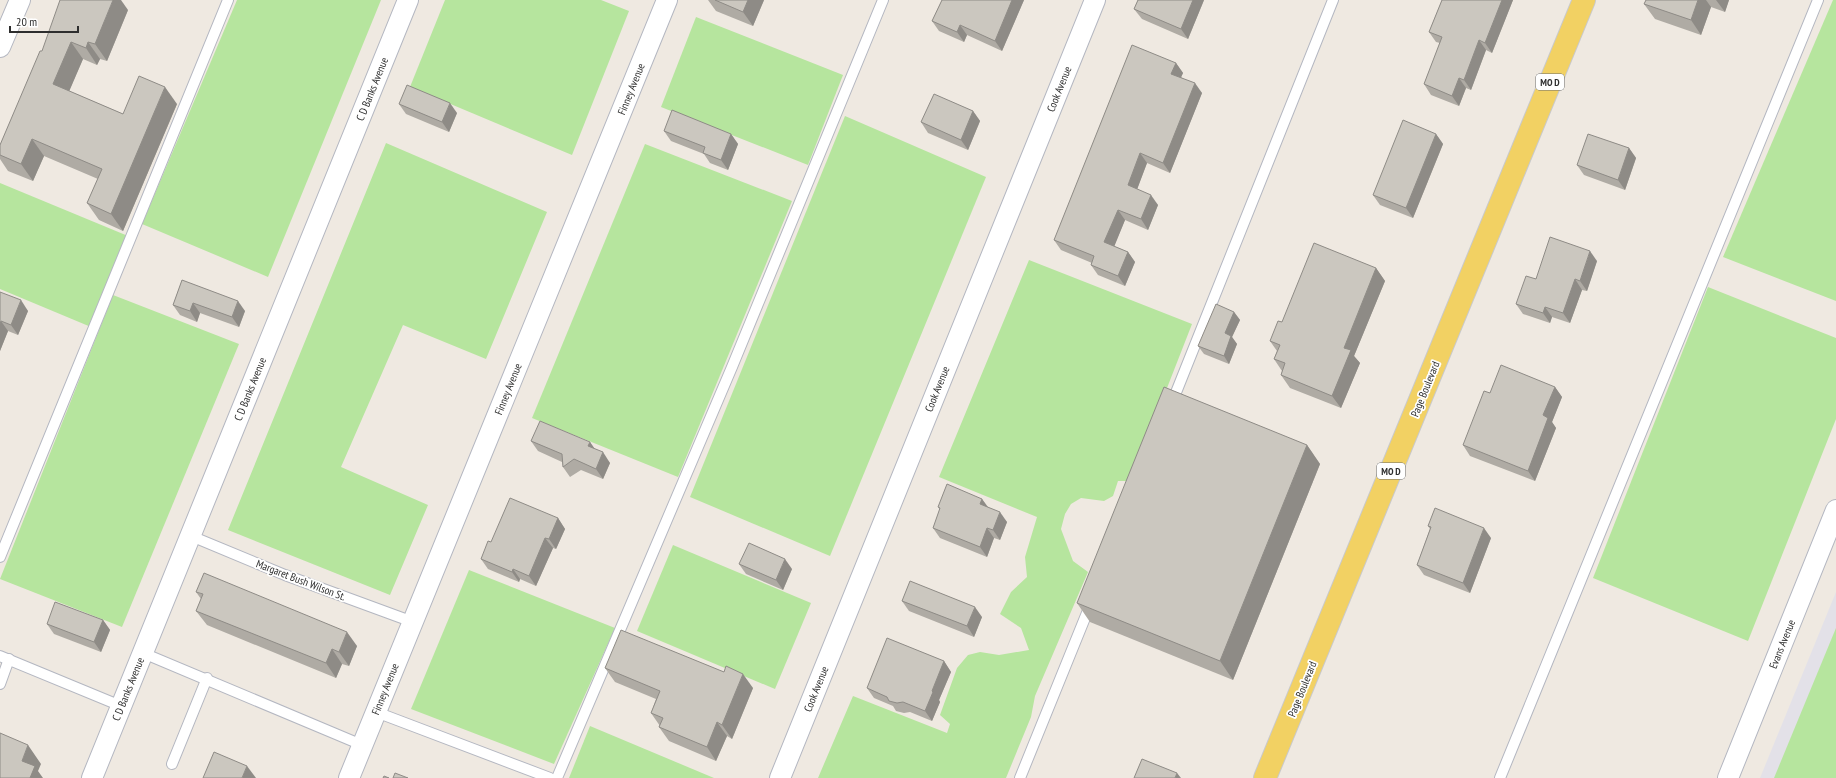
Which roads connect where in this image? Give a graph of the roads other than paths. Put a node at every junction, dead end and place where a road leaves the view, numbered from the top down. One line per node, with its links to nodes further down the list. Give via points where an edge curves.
1 (20, 0): 10 (street)
2 (228, 0): 14 (lane)
3 (408, 0): 13 (street, C D Banks Avenue)
4 (667, 0): 16 (street, Finney Avenue)
5 (883, 0): 28 (lane, via 732,367)
6 (1095, 0): 29 (street, Cook Avenue)
7 (1333, 0): 11 (lane)
8 (1584, 0): 31 (main road, Page Boulevard / MO D)
9 (1818, 0): 32 (lane)
10 (0, 47)
11 (1166, 417)
12 (1836, 510): 33 (street, Evans Avenue)
13 (191, 536): 16 (lane, Margaret Bush Wilson St., via 285,575); 17 (street, C D Banks Avenue)
14 (0, 557)
15 (1095, 592): 30 (lane)
16 (413, 622): 22 (street, Finney Avenue)
17 (143, 653): 19 (lane); 21 (street, C D Banks Avenue)
18 (5, 658): 20 (lane); 21 (lane)
19 (207, 678): 23 (lane); 24 (lane)
20 (0, 684)
21 (121, 706): 25 (street, C D Banks Avenue)
22 (376, 712): 23 (street, Finney Avenue); 27 (lane)
23 (362, 745): 26 (street, Finney Avenue)
24 (172, 764)
25 (92, 778)
26 (349, 778)
27 (550, 778)
28 (557, 778)
29 (780, 778)
30 (1020, 778)
31 (1265, 778)
32 (1500, 778)
33 (1728, 778)

